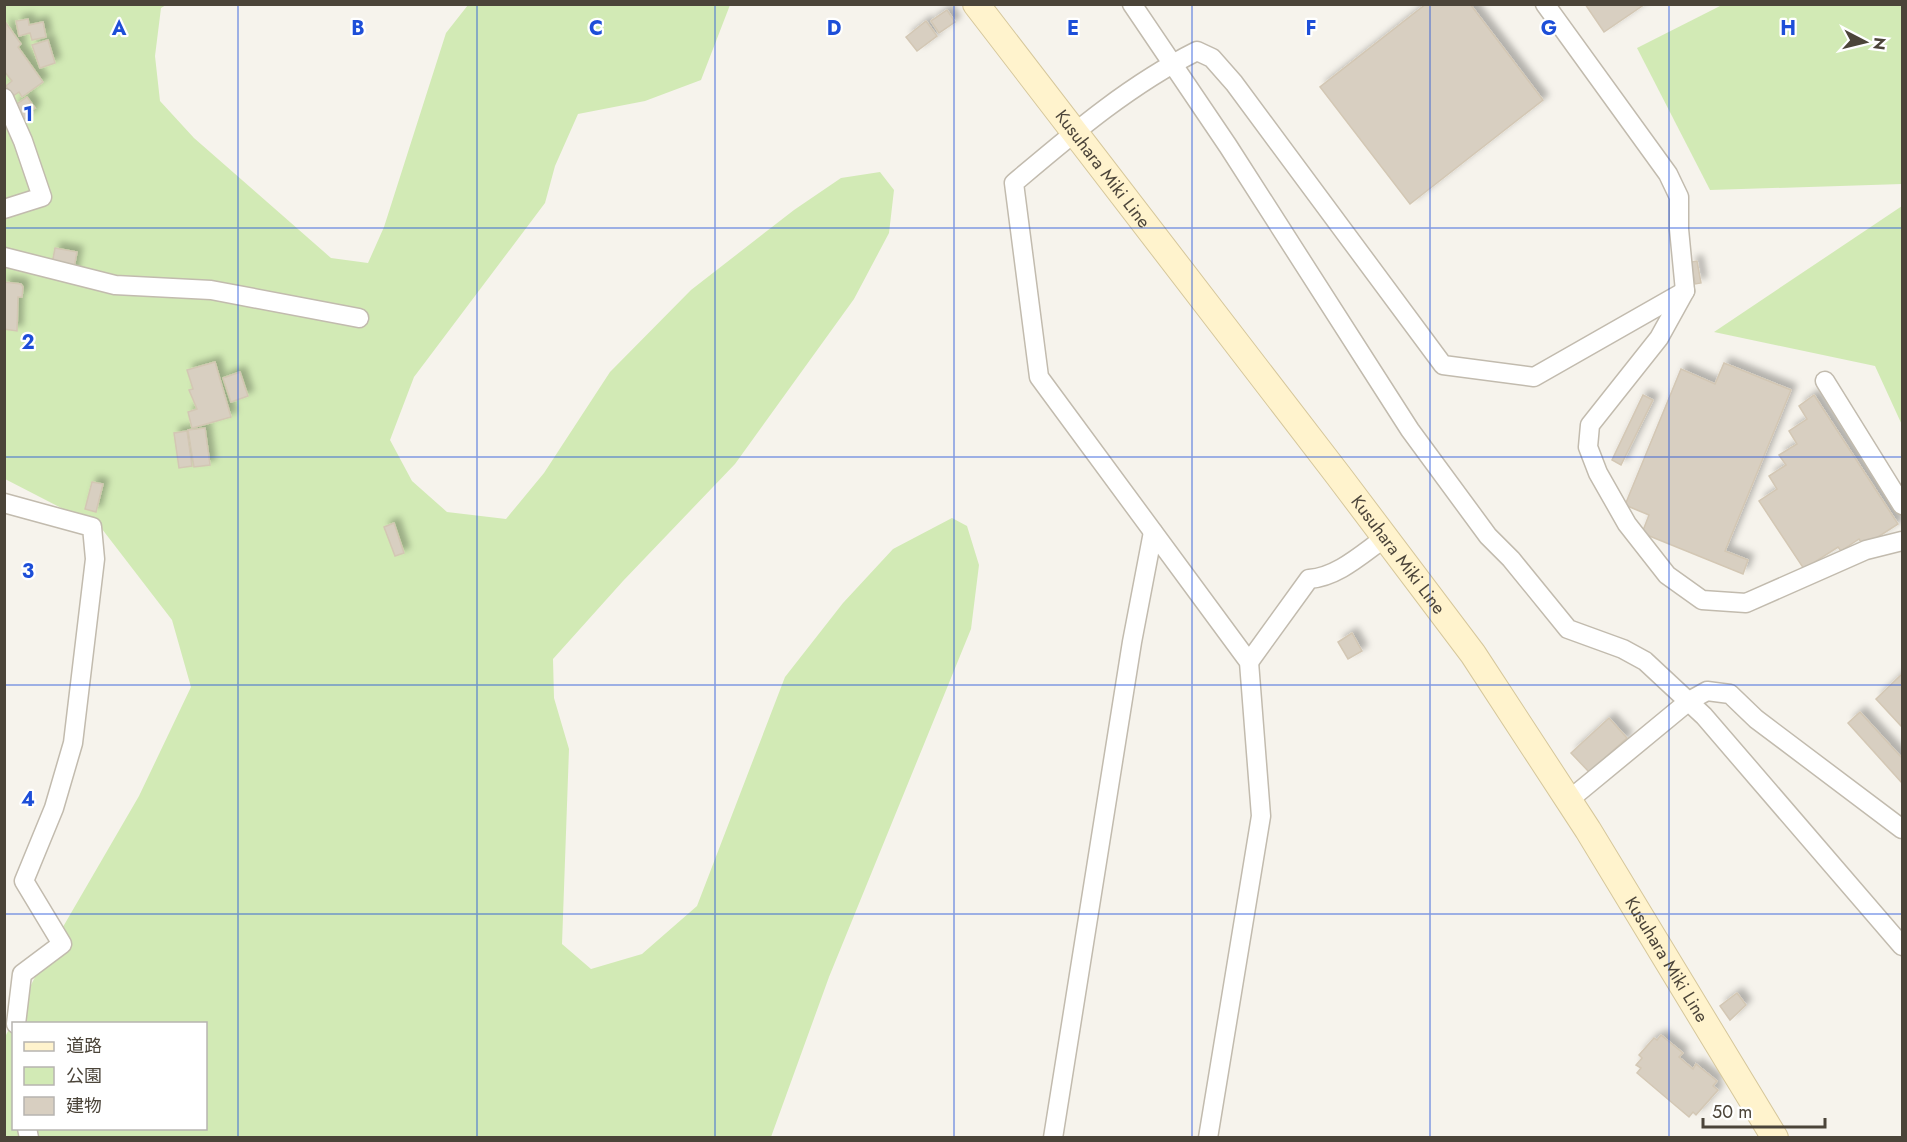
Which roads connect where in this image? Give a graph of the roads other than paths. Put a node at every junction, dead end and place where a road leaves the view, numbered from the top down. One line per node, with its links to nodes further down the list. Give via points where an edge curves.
1 (976, 4): 6 (main road, Kusuhara Miki Line)
2 (1132, 4): 4 (street)
3 (1545, 4): 9 (street, via 1668,174 1679,197)
4 (1173, 63): 6 (street, via 1096,113); 9 (street, via 1197,51 1212,58 1234,82 1443,365 1534,376); 18 (street, via 1410,430 1488,536 1568,628 1646,661)
5 (4, 98): 7 (street, via 42,196)
6 (1074, 132): 14 (street, via 1014,183 1039,377); 15 (main road, Kusuhara Miki Line)
7 (4, 209)
8 (4, 257): 10 (street, via 116,285 212,290)
9 (1685, 291): 16 (street, via 1659,338 1590,425 1588,447 1627,524 1667,575 1702,600 1746,603 1866,550)
10 (359, 318)
11 (1825, 381): 13 (street)
12 (4, 503): 22 (street, via 92,527 95,559 73,743 54,808 24,881 62,944 22,974)
13 (1902, 504)
14 (1153, 532): 17 (street); 23 (street)
15 (1386, 537): 17 (street, via 1348,564 1321,578 1309,579); 19 (main road, Kusuhara Miki Line, via 1473,654)
16 (1902, 541)
17 (1249, 663): 24 (street, via 1261,816)
18 (1689, 701): 19 (street); 20 (street, via 1707,692 1730,694 1756,719); 21 (street)
19 (1569, 800): 25 (main road, Kusuhara Miki Line)
20 (1902, 829)
21 (1902, 946)
22 (16, 1022)
23 (1053, 1137)
24 (1208, 1137)
25 (1775, 1137)

